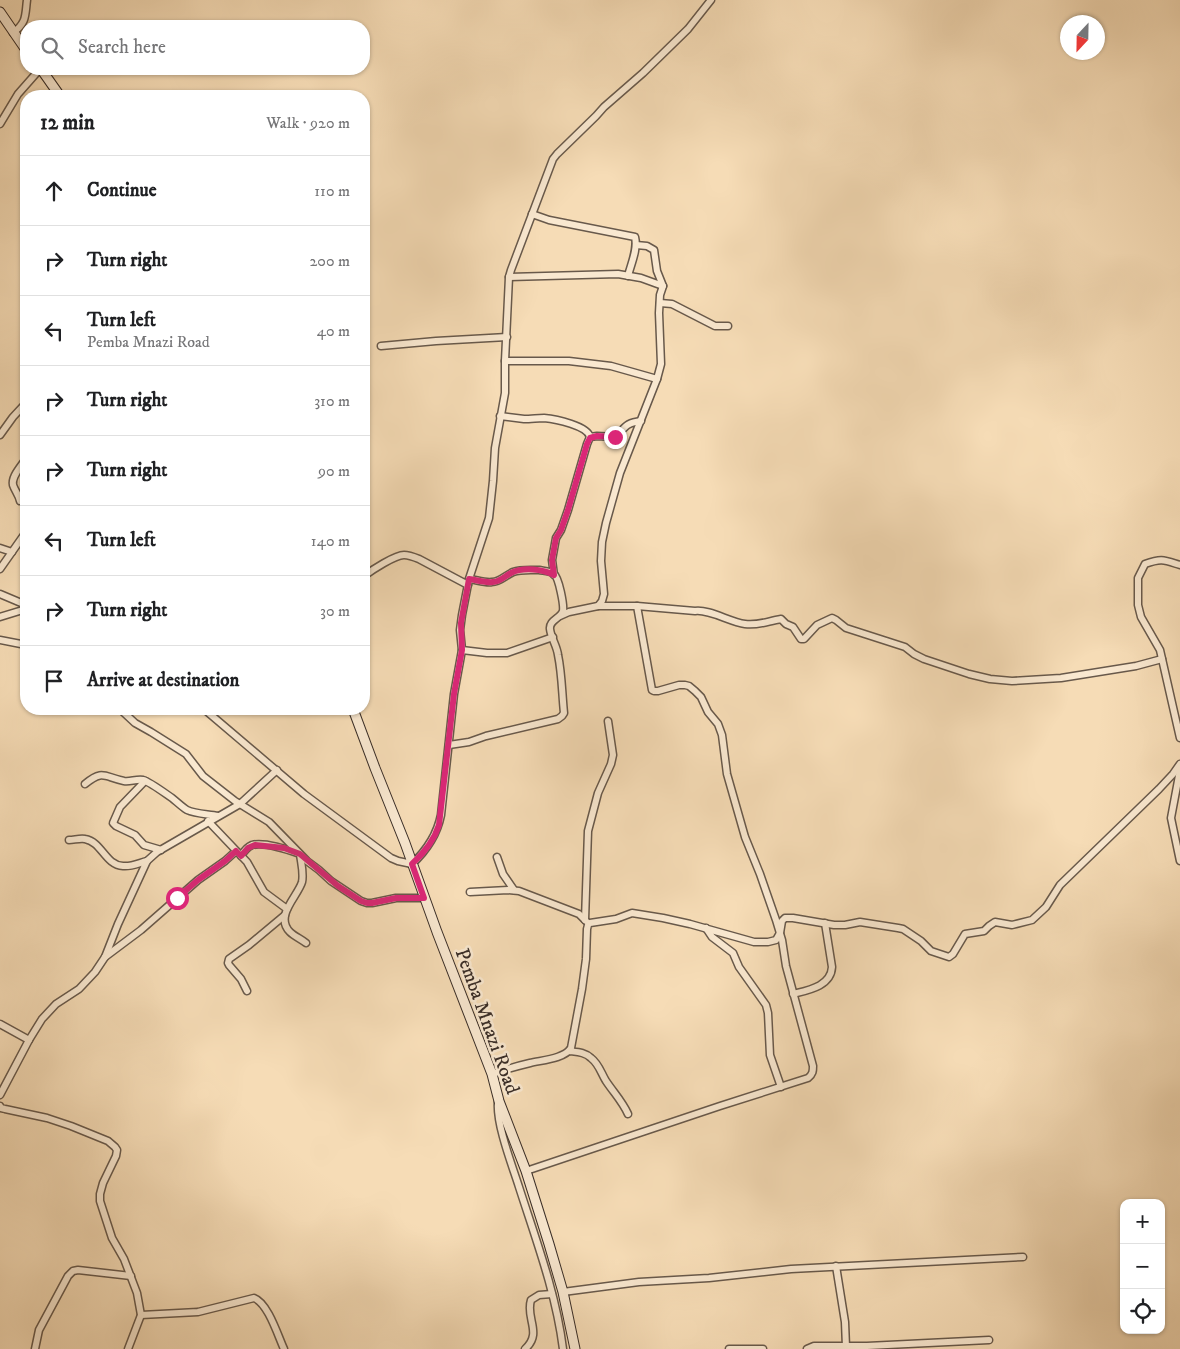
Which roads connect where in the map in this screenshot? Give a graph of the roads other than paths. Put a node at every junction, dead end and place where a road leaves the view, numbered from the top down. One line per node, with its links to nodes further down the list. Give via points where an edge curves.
1 (27, 0): 4 (street)
2 (711, 0): 14 (street, via 688,29 557,154)
3 (0, 12): 6 (main road)
4 (24, 20)
5 (20, 28): 6 (street)
6 (13, 33): 7 (main road)
7 (20, 42)
8 (35, 75): 10 (street)
9 (45, 75): 11 (main road)
10 (22, 90)
11 (56, 90)
12 (20, 92): 13 (street)
13 (0, 124)
14 (532, 214): 15 (street, via 635,237); 17 (street)
15 (636, 244): 16 (street); 18 (street, via 654,250)
16 (628, 276): 17 (street); 18 (street)
17 (509, 277): 21 (street)
18 (663, 286): 19 (street)
19 (660, 303): 20 (street, via 672,304 715,326); 24 (street, via 662,361)
20 (728, 326)
21 (507, 337): 22 (street); 23 (street)
22 (381, 346)
23 (505, 362): 24 (street, via 569,361 611,366); 26 (street, via 505,393)
24 (657, 379): 27 (street)
25 (20, 409): 28 (street)
26 (500, 416): 29 (street, via 556,420 583,428); 39 (street, via 489,518)
27 (641, 421): 29 (street, via 625,426 615,437); 42 (street, via 620,473 606,523 601,561 604,594)
28 (0, 435)
29 (590, 438): 38 (street, via 556,538 552,560)
30 (20, 467): 31 (street, via 13,480)
31 (20, 501)
32 (20, 541): 34 (street)
33 (0, 548): 34 (street)
34 (12, 552): 36 (street)
35 (1180, 565): 51 (street, via 1154,560 1145,564 1138,578 1141,617)
36 (0, 569)
37 (370, 572): 39 (street, via 404,555)
38 (554, 575): 39 (street, via 530,570 512,573 499,581); 45 (street, via 563,605)
39 (469, 582): 50 (street, via 461,623)
40 (0, 594): 41 (street)
41 (20, 602)
42 (598, 606): 43 (street); 45 (street)
43 (637, 606): 51 (street, via 704,611 745,624 781,619 793,627 801,639 817,625 832,618 846,628 905,647 924,659 998,680 1061,678); 83 (street, via 652,690 689,686 701,697 718,724 727,774 745,837)
44 (20, 611): 46 (street)
45 (560, 616): 47 (street, via 550,628)
46 (0, 617)
47 (553, 637): 50 (street, via 507,653); 58 (street, via 558,655 562,716)
48 (0, 640): 49 (street)
49 (20, 644)
50 (462, 650): 58 (street)
51 (1162, 659): 55 (street)
52 (129, 715): 65 (street, via 135,723 186,754 204,776)
53 (211, 715): 60 (street)
54 (355, 715): 75 (main road, Pemba Mnazi Road)
55 (1178, 718): 57 (street)
56 (608, 721): 80 (street, via 613,760 598,793 588,831)
57 (1180, 738)
58 (449, 745): 75 (street, via 439,825 431,843)
59 (1180, 764): 81 (street, via 1159,789 1060,885 1046,907 1030,922 1012,925 994,922 984,932 965,934 949,957 931,951 898,928 860,922 845,925)
60 (277, 770): 65 (street); 75 (street, via 385,854 398,862)
61 (1180, 770): 64 (street)
62 (145, 781): 63 (street, via 122,781 100,775); 66 (street, via 186,810); 69 (street, via 120,807 113,823 135,835 144,845)
63 (85, 784)
64 (1178, 786): 74 (street, via 1171,818)
65 (240, 804): 66 (street); 71 (street, via 269,822)
66 (218, 816): 67 (street)
67 (208, 822): 69 (street); 70 (street)
68 (69, 840): 73 (street, via 91,842 118,865)
69 (161, 850): 73 (street)
70 (238, 853): 71 (street, via 255,845 284,848); 79 (street, via 264,892); 85 (street, via 198,880)
71 (300, 854): 78 (street, via 361,901 372,903 396,898); 79 (street, via 303,878)
72 (497, 857): 76 (street)
73 (147, 861): 85 (street)
74 (1180, 861)
75 (412, 864): 78 (main road, Pemba Mnazi Road)
76 (514, 890): 77 (street); 80 (street, via 579,914)
77 (470, 892)
78 (424, 898): 91 (main road, Pemba Mnazi Road)
79 (286, 912): 84 (street, via 285,925); 86 (street, via 228,961)
80 (587, 922): 82 (street, via 616,919 632,913); 90 (street, via 582,989)
81 (825, 923): 83 (street, via 786,918 782,921); 87 (street, via 832,972 820,986)
82 (706, 928): 83 (street, via 754,942 775,941); 92 (street, via 733,954 766,1006 770,1055)
83 (780, 933): 87 (street)
84 (306, 943)
85 (105, 957): 89 (street, via 79,989 47,1013)
86 (247, 991)
87 (793, 994): 92 (street, via 813,1072 808,1078)
88 (0, 1024): 89 (street)
89 (28, 1040): 93 (street)
90 (569, 1052): 91 (street); 96 (street, via 594,1059)
91 (492, 1074): 94 (main road, Pemba Mnazi Road)
92 (781, 1087): 97 (street)
93 (0, 1095)
94 (499, 1101): 97 (main road, Pemba Mnazi Road); 102 (street, via 502,1133)
95 (0, 1106): 100 (street, via 71,1126 115,1147 116,1156 103,1183 100,1201 112,1238)
96 (628, 1114)
97 (526, 1171): 101 (main road, Pemba Mnazi Road)
98 (1023, 1257): 99 (street)
99 (836, 1266): 101 (street, via 640,1282); 105 (street)
100 (131, 1276): 103 (street); 107 (street, via 73,1271 39,1330)
101 (563, 1292): 112 (main road, Pemba Mnazi Road)
102 (552, 1294): 110 (street, via 539,1295 531,1300 534,1336); 111 (street)
103 (140, 1315): 108 (street); 109 (street, via 198,1312 254,1298 266,1308)
104 (989, 1340): 106 (street)
105 (846, 1347): 106 (street); 115 (street, via 814,1346)
106 (896, 1347)
107 (35, 1349)
108 (128, 1349)
109 (284, 1349)
110 (525, 1349)
111 (563, 1349)
112 (575, 1349)
113 (729, 1349): 114 (street)
114 (763, 1349)
115 (808, 1349)

